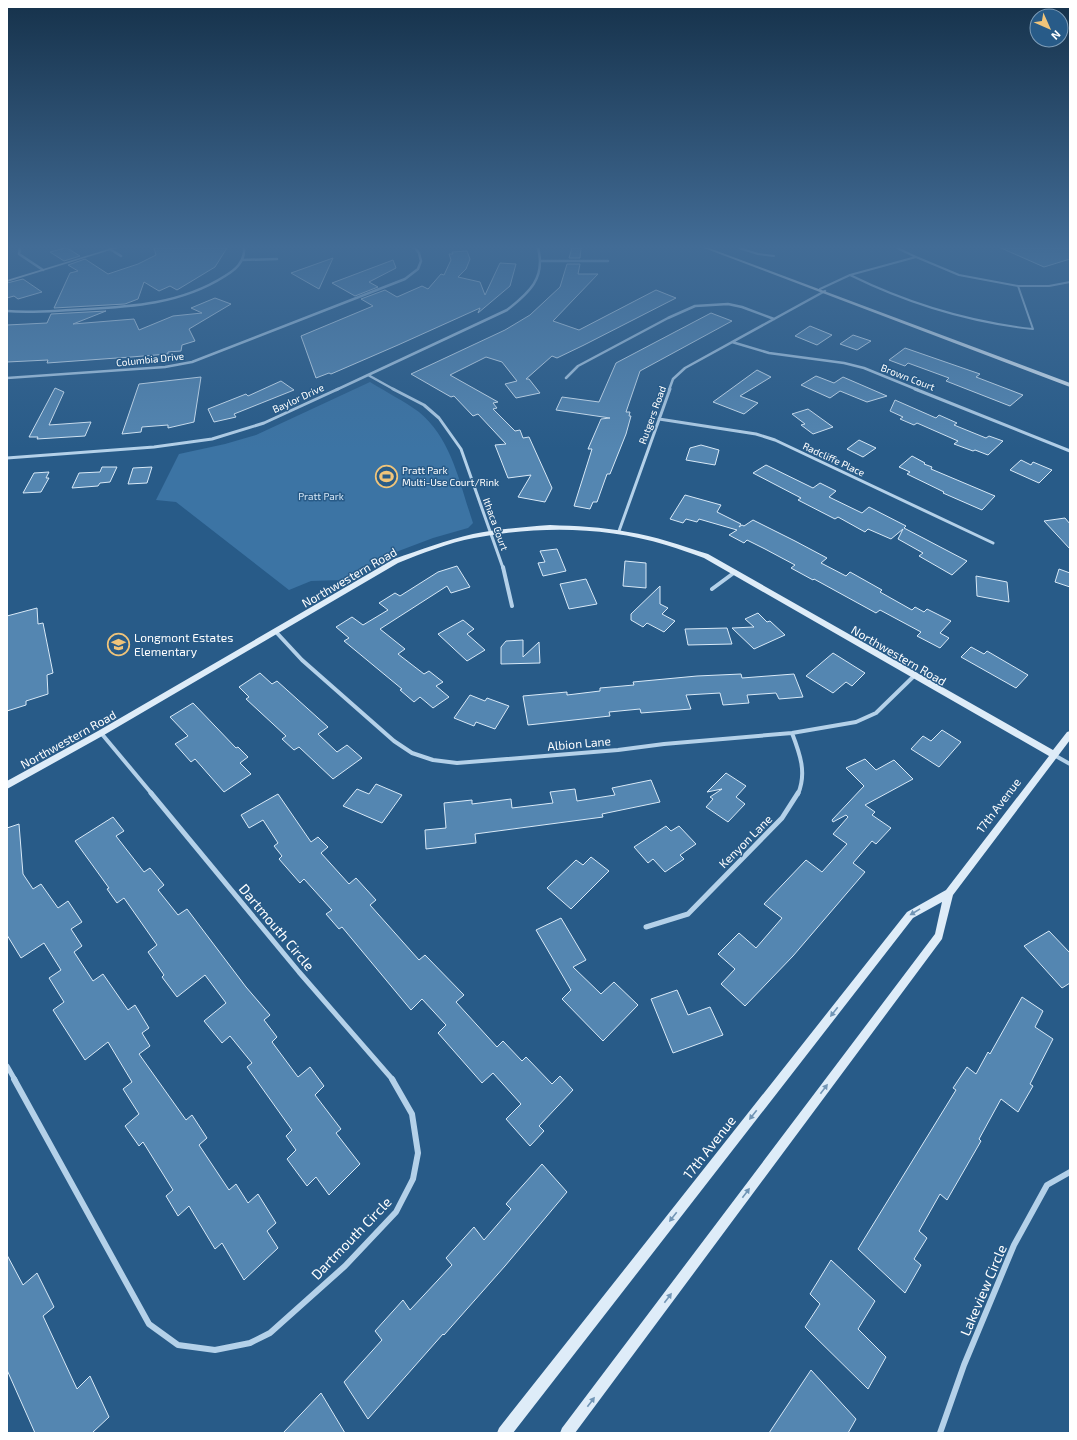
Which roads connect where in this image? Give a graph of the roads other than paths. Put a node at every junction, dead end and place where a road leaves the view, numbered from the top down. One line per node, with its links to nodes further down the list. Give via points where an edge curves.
1 (315, 315): 12 (street, Columbia Drive, via 208,358 165,367)
2 (497, 315): 11 (street, Baylor Drive)
3 (674, 315): 13 (street, via 578,366)
4 (764, 315): 9 (street)
5 (780, 315): 9 (street, Rutgers Road)
6 (888, 315): 14 (main road)
7 (952, 315): 8 (lane, via 1033,329)
8 (1028, 315)
9 (774, 319): 10 (street, Rutgers Road)
10 (732, 342): 15 (street, Rutgers Road, via 685,368 673,379); 16 (street, Brown Court, via 768,353 864,368)
11 (368, 375): 17 (street, Baylor Drive, via 264,423 212,439 154,447); 19 (street, Ithaca Court, via 424,405 439,418 461,449)
12 (7, 378)
13 (566, 378)
14 (1070, 384)
15 (659, 419): 18 (street, Rutgers Road); 20 (street, Radcliffe Place, via 756,434 775,440)
16 (1070, 451)
17 (7, 458)
18 (619, 531): 19 (main road, Northwestern Road, via 556,527); 21 (main road, Northwestern Road, via 689,549)
19 (491, 532): 23 (street, Ithaca Court, via 506,576); 24 (main road, Northwestern Road, via 452,540 396,561)
20 (993, 543)
21 (735, 571): 22 (street); 25 (main road, Northwestern Road)
22 (712, 589)
23 (512, 606)
24 (276, 632): 26 (main road, Northwestern Road); 27 (street, Albion Lane, via 302,660 394,741 412,753 434,760 457,764)
25 (914, 676): 27 (street, Albion Lane, via 876,713 856,722); 29 (main road, Northwestern Road)
26 (101, 733): 31 (main road, Northwestern Road); 34 (street, Dartmouth Circle, via 299,972 395,1082 412,1114 418,1153 414,1179 396,1212 345,1266 270,1333 250,1343 215,1350 178,1344 149,1324)
27 (792, 733): 33 (street, Kenyon Lane, via 802,756 803,781 796,801 688,914)
28 (1070, 734): 29 (main road, 17th Avenue)
29 (1054, 755): 30 (street); 32 (main road, 17th Avenue)
30 (1070, 764)
31 (7, 785)
32 (949, 893): 36 (main road, 17th Avenue, one-way to 36, via 910,915); 37 (main road, 17th Avenue, one-way to 32, via 939,936)
33 (646, 927)
34 (7, 1066)
35 (1070, 1172): 38 (street, Lakeview Circle, via 1047,1184 1014,1245 964,1365)
36 (504, 1433)
37 (567, 1433)
38 (940, 1433)

